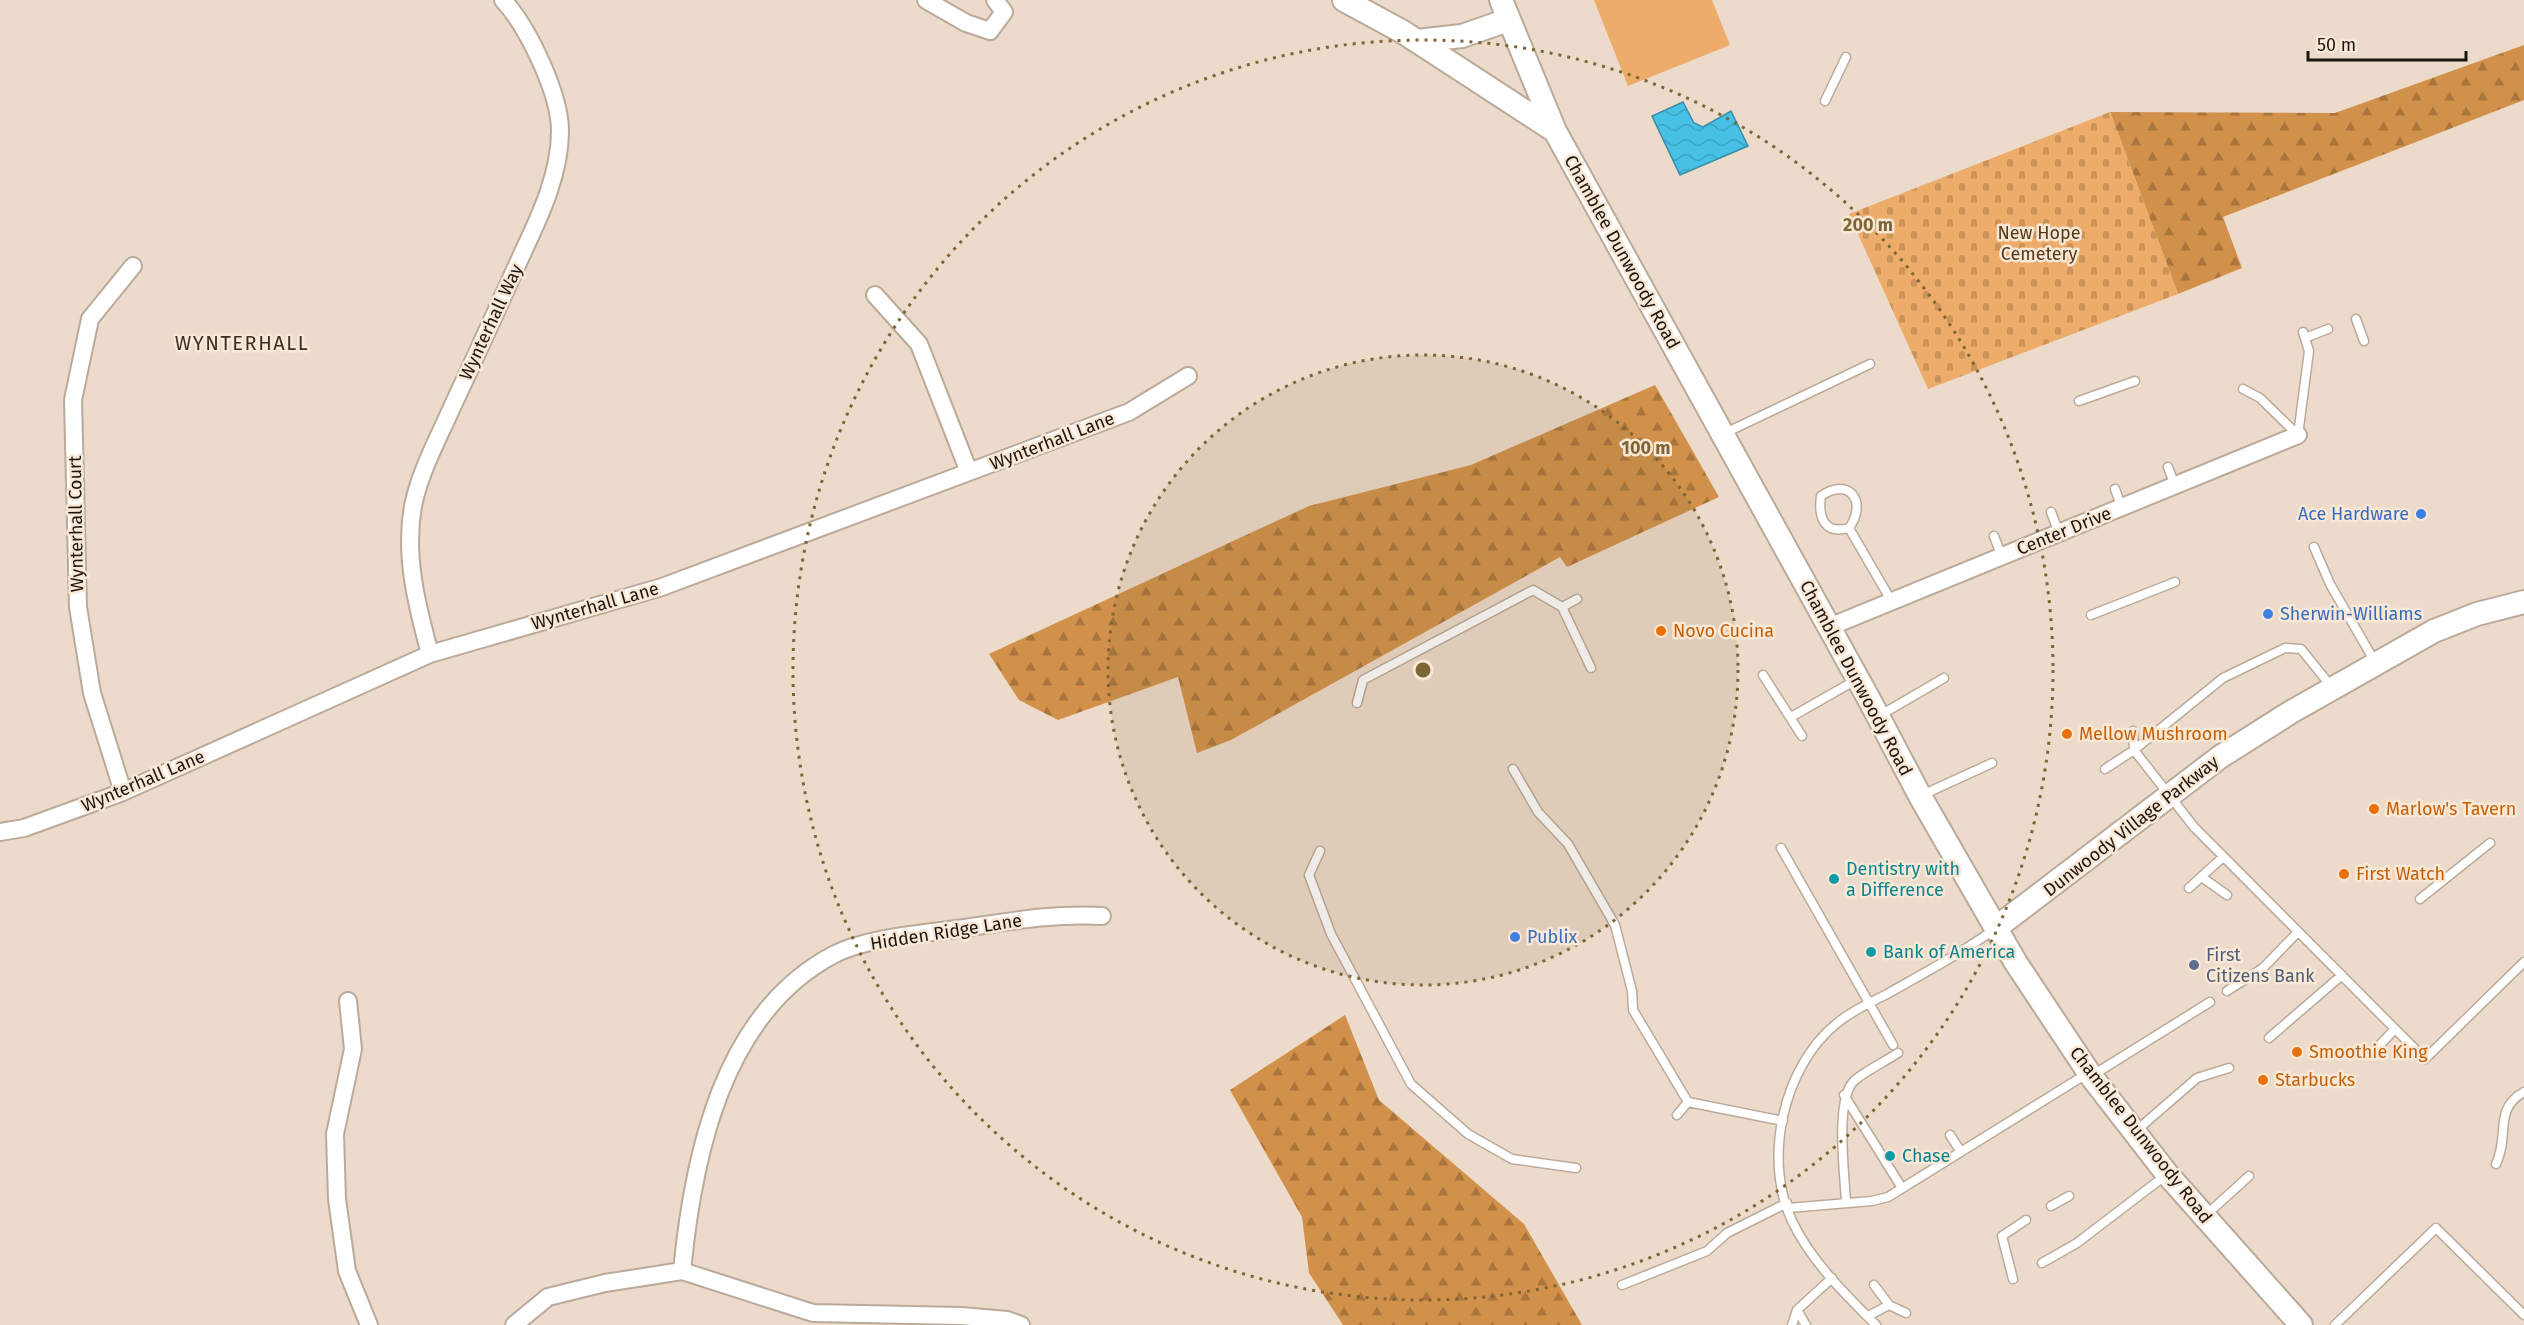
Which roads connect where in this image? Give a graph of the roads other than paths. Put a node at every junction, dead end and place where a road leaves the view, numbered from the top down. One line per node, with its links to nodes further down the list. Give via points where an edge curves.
1 (503, 0): 40 (street, Wynterhall Way, via 516,14 549,81 560,130 554,176 535,227 429,459 413,506 409,548 420,620)
2 (926, 0): 3 (street, via 966,23 990,31 1004,12)
3 (995, 0)
4 (1344, 0): 6 (street, Chamblee Dunwoody Road)
5 (1504, 10): 6 (street, via 1462,36); 9 (street)
6 (1417, 41): 9 (street, Chamblee Dunwoody Road)
7 (1846, 57): 8 (lane)
8 (1825, 101)
9 (1555, 131): 20 (street, Chamblee Dunwoody Road)
10 (133, 266): 56 (street, Wynterhall Court, via 90,319 73,400 78,607 92,693)
11 (875, 295): 23 (street, via 919,344)
12 (2356, 320): 14 (lane)
13 (2328, 329): 21 (lane, via 2304,335 2309,351)
14 (2364, 341)
15 (1870, 364): 20 (lane)
16 (1188, 376): 23 (street, Wynterhall Lane, via 1129,412)
17 (2135, 381): 19 (lane)
18 (2243, 388): 21 (lane, via 2260,398)
19 (2079, 401)
20 (1723, 434): 39 (street, Chamblee Dunwoody Road)
21 (2298, 435): 24 (street, Center Drive)
22 (2168, 467): 24 (lane)
23 (969, 472): 40 (street, Wynterhall Lane, via 662,587)
24 (2175, 486): 26 (street, Center Drive)
25 (2115, 489): 26 (lane)
26 (2122, 508): 29 (street, Center Drive)
27 (2051, 512): 29 (lane)
28 (1849, 528): 28 (lane, via 1858,509 1851,493 1844,489 1821,496 1819,515 1824,523 1842,530); 35 (lane)
29 (2059, 533): 32 (street, Center Drive)
30 (1994, 536): 32 (lane)
31 (2314, 547): 41 (lane, via 2330,584)
32 (2002, 557): 35 (street, Center Drive)
33 (2175, 582): 38 (lane)
34 (1577, 599): 37 (lane)
35 (1892, 602): 39 (street, Center Drive)
36 (2524, 602): 41 (street, Dunwoody Village Parkway, via 2434,631)
37 (1562, 607): 42 (lane); 47 (lane, via 1533,590 1364,680)
38 (2091, 615)
39 (1830, 627): 45 (street, Chamblee Dunwoody Road)
40 (430, 654): 56 (street, Wynterhall Lane)
41 (2375, 662): 46 (street, Dunwoody Village Parkway)
42 (1591, 668)
43 (1763, 675): 49 (lane)
44 (1944, 678): 48 (lane)
45 (1858, 679): 48 (street, Chamblee Dunwoody Road); 49 (lane)
46 (2332, 687): 52 (lane, via 2301,650 2285,648 2223,678); 58 (street, Dunwoody Village Parkway, via 2220,757)
47 (1357, 703)
48 (1878, 716): 57 (street, Chamblee Dunwoody Road)
49 (1791, 717): 51 (lane)
50 (2133, 731): 52 (lane)
51 (1802, 736)
52 (2134, 750): 55 (lane); 58 (lane)
53 (1992, 763): 57 (lane)
54 (1513, 769): 84 (lane, via 1538,812 1568,844 1615,925 1633,1010)
55 (2105, 770)
56 (123, 792): 59 (street, Wynterhall Lane, via 24,828)
57 (1920, 796): 69 (street, Chamblee Dunwoody Road)
58 (2168, 797): 63 (lane); 69 (street, Dunwoody Village Parkway)
59 (0, 832)
60 (2490, 843): 67 (lane)
61 (1781, 848): 76 (lane)
62 (1320, 851): 91 (lane, via 1309,875 1331,934 1411,1084 1468,1134 1512,1159)
63 (2223, 857): 64 (lane); 70 (lane)
64 (2203, 878): 65 (lane); 66 (lane)
65 (2189, 888)
66 (2227, 895)
67 (2420, 898)
68 (1102, 916): 102 (street, Hidden Ridge Lane, via 1064,914 888,938 834,954 786,987 761,1015 728,1073 704,1138)
69 (1998, 927): 76 (lane); 81 (street, Chamblee Dunwoody Road, via 2016,963)
70 (2298, 932): 72 (lane); 73 (lane, via 2270,962)
71 (2524, 962): 77 (lane, via 2425,1059)
72 (2342, 975): 77 (lane); 78 (lane)
73 (2227, 991)
74 (348, 1001): 112 (street, via 353,1050 335,1134 338,1199 347,1271)
75 (2210, 1002): 81 (lane)
76 (1869, 1004): 83 (lane, via 1896,1049 1853,1081); 86 (lane, via 1838,1022 1805,1058 1785,1103)
77 (2395, 1029): 79 (lane)
78 (2269, 1038)
79 (2376, 1049)
80 (2229, 1068): 87 (lane, via 2197,1078)
81 (2090, 1074): 87 (street, Chamblee Dunwoody Road); 89 (lane)
82 (2524, 1092): 90 (lane, via 2510,1100 2505,1109 2504,1140)
83 (1845, 1095): 94 (lane); 96 (lane, via 1841,1111)
84 (1688, 1102): 85 (lane); 86 (lane)
85 (1677, 1114)
86 (1783, 1121): 97 (lane, via 1781,1175)
87 (2134, 1132): 92 (street, Chamblee Dunwoody Road)
88 (1950, 1135): 89 (lane)
89 (1961, 1152): 94 (lane)
90 (2496, 1164)
91 (1576, 1168)
92 (2168, 1174): 99 (street, Chamblee Dunwoody Road); 101 (lane, via 2077,1243)
93 (2249, 1176): 99 (lane)
94 (1902, 1188): 96 (lane, via 1881,1200)
95 (2069, 1196): 98 (lane)
96 (1846, 1203): 97 (lane)
97 (1788, 1206): 103 (lane, via 1792,1222); 105 (lane, via 1727,1233 1707,1251)
98 (2051, 1206)
99 (2205, 1217): 118 (street, Chamblee Dunwoody Road)
100 (2026, 1220): 104 (lane, via 2002,1236)
101 (2042, 1263)
102 (682, 1271): 113 (street, via 548,1297); 114 (street, via 813,1313 961,1316)
103 (1832, 1278): 108 (lane); 111 (lane)
104 (2013, 1279)
105 (1622, 1285)
106 (1874, 1285): 107 (lane)
107 (1889, 1305): 109 (lane); 111 (lane)
108 (1797, 1310): 115 (lane); 116 (lane)
109 (1906, 1313)
110 (2524, 1315): 119 (lane, via 2436,1228)
111 (1868, 1316): 117 (lane)
112 (369, 1325)
113 (514, 1325)
114 (1021, 1325)
115 (1792, 1325)
116 (1806, 1325)
117 (1876, 1325)
118 (2301, 1325)
119 (2334, 1325)

